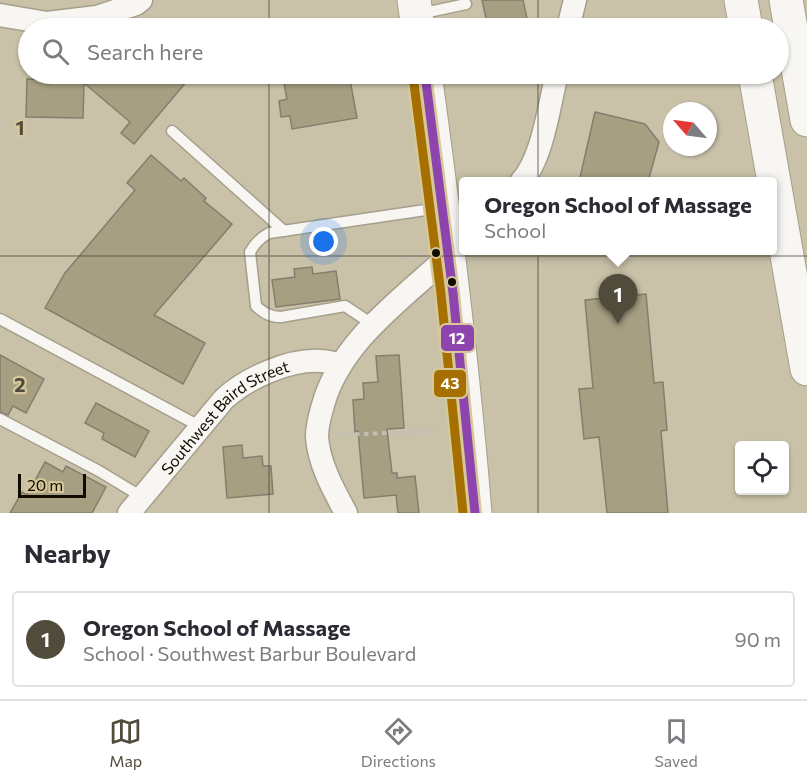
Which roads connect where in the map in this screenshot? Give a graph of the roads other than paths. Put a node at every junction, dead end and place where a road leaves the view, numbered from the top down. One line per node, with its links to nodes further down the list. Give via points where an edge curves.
1 (141, 0): 9 (street)
2 (575, 0): 10 (street)
3 (741, 0): 11 (main road)
4 (466, 4): 6 (lane)
5 (789, 4): 15 (main road)
6 (416, 14)
7 (0, 15): 8 (street)
8 (18, 18)
9 (90, 18)
10 (570, 18)
11 (744, 18)
12 (425, 84): 20 (main road)
13 (555, 84): 17 (street, via 534,166)
14 (756, 84): 18 (main road)
15 (807, 120)
16 (172, 131): 21 (lane)
17 (525, 177)
18 (773, 177)
19 (777, 202): 26 (main road)
20 (442, 208): 21 (lane); 22 (main road)
21 (284, 231): 24 (lane, via 269,232 250,252 256,306 273,317 345,306)
22 (456, 249): 24 (street); 31 (main road)
23 (0, 319): 28 (lane)
24 (372, 324): 25 (street)
25 (340, 365): 28 (street, Southwest Baird Street, via 304,362 251,380 224,399); 30 (street, via 326,393 317,436 326,477)
26 (807, 369)
27 (0, 419): 29 (lane, via 99,471)
28 (201, 426): 29 (street, Southwest Baird Street)
29 (136, 505)
30 (346, 513)
31 (475, 513)

